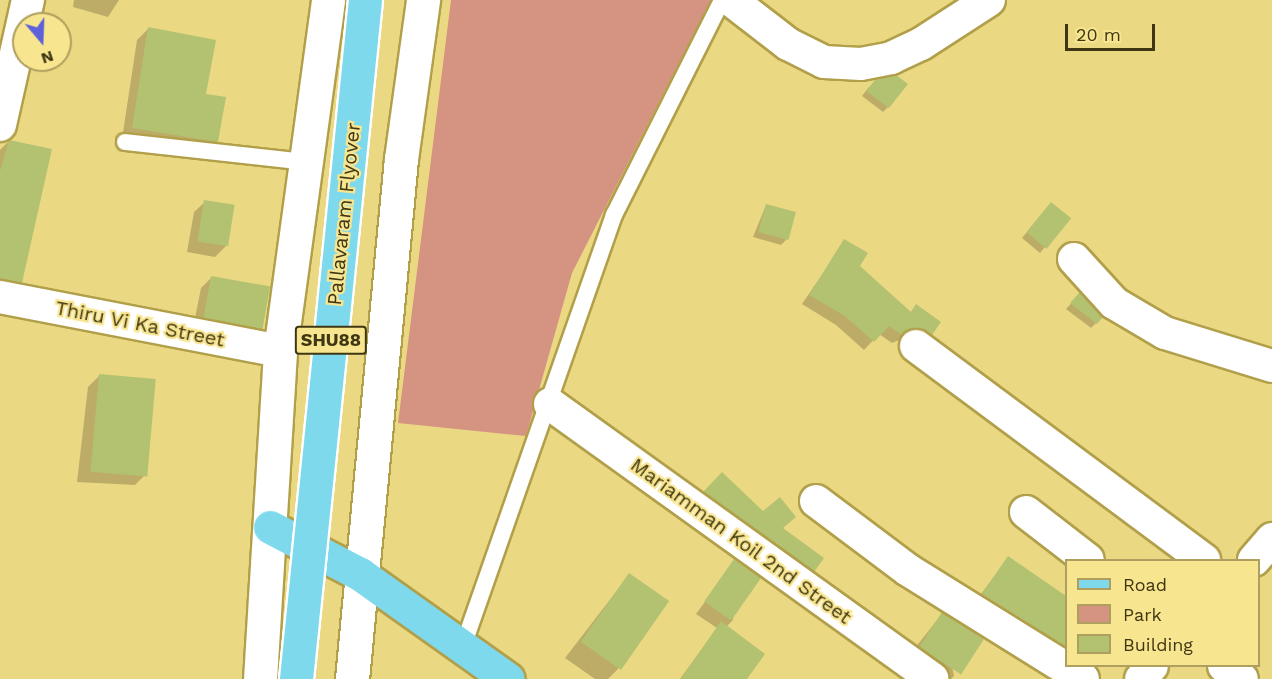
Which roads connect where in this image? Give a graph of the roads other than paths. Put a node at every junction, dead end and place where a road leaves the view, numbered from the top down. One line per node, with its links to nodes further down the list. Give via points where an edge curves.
1 (28, 0): 9 (street)
2 (327, 0): 11 (street)
3 (365, 0): 30 (main road, Pallavaram Flyover / SHU88, bridge)
4 (384, 0): 31 (main road, Pallavaram Flyover / SHU88, via 368,114)
5 (423, 0): 25 (street, via 401,159)
6 (722, 0): 17 (lane, via 614,215)
7 (731, 0): 8 (street, via 788,44 824,62 861,64 891,58 921,44)
8 (989, 0)
9 (0, 125)
10 (125, 142): 11 (lane)
11 (306, 162): 15 (street)
12 (1074, 259): 16 (street, via 1114,303 1165,333)
13 (0, 297): 15 (street, Thiru Vi Ka Street)
14 (916, 346): 23 (street)
15 (280, 351): 20 (street)
16 (1272, 366)
17 (550, 404): 26 (lane); 34 (street, Mariamman Koil 2nd Street)
18 (816, 501): 35 (street, via 908,570)
19 (1026, 512): 22 (street)
20 (270, 527): 25 (main road); 29 (street)
21 (1272, 539): 24 (street)
22 (1085, 559)
23 (1200, 559)
24 (1256, 559)
25 (360, 574): 26 (main road); 32 (street)
26 (463, 646): 33 (main road)
27 (1151, 667): 36 (street)
28 (1225, 667): 37 (street)
29 (260, 679)
30 (296, 679)
31 (319, 679)
32 (352, 679)
33 (508, 679)
34 (932, 679)
35 (1083, 679)
36 (1141, 679)
37 (1242, 679)

